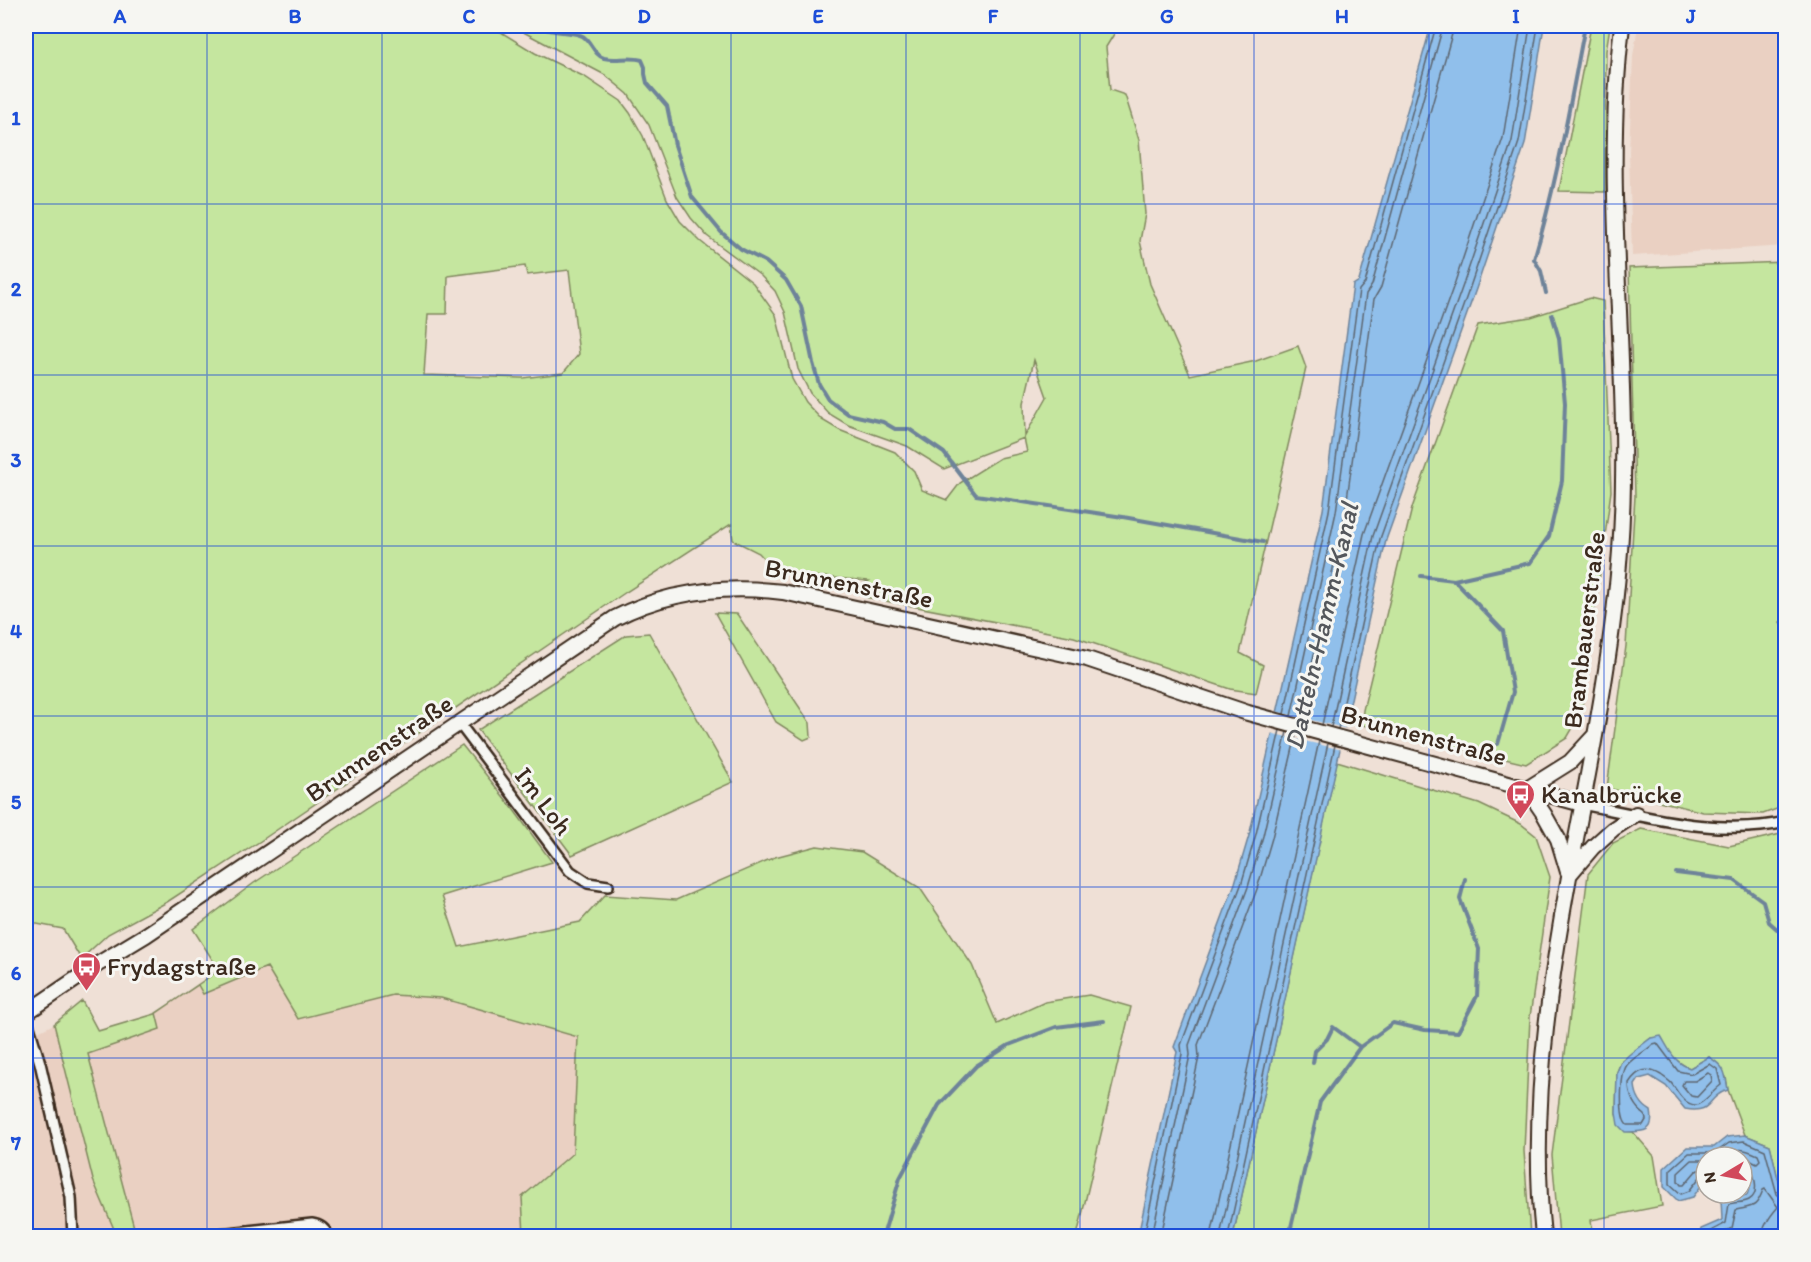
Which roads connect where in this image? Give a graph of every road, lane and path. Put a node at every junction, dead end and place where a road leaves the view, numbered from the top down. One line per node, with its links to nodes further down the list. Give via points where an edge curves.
1 (1622, 26): 3 (street, Brambauerstraße, via 1615,136 1615,219 1623,498 1613,624)
2 (459, 723): 4 (street, Brunnenstraße, via 628,611 664,598 737,588 812,597 1087,659 1248,712); 9 (street, Im Loh, via 570,871 588,883); 10 (street, Brunnenstraße)
3 (1595, 735): 4 (street, via 1570,762); 5 (street, Brambauerstraße)
4 (1527, 789): 5 (street, Brunnenstraße); 8 (street, via 1558,839)
5 (1582, 804): 6 (street); 8 (street, Brambauerstraße)
6 (1635, 814): 7 (street, via 1723,828 1746,829); 8 (street, via 1593,847)
7 (1785, 822)
8 (1569, 876): 15 (street, Brambauerstraße, via 1545,1025 1540,1084)
9 (608, 886)
10 (26, 1012)
11 (26, 1017): 12 (street, via 71,1197)
12 (73, 1236)
13 (200, 1236): 14 (street, via 312,1224 324,1229)
14 (328, 1236)
15 (1543, 1236)

